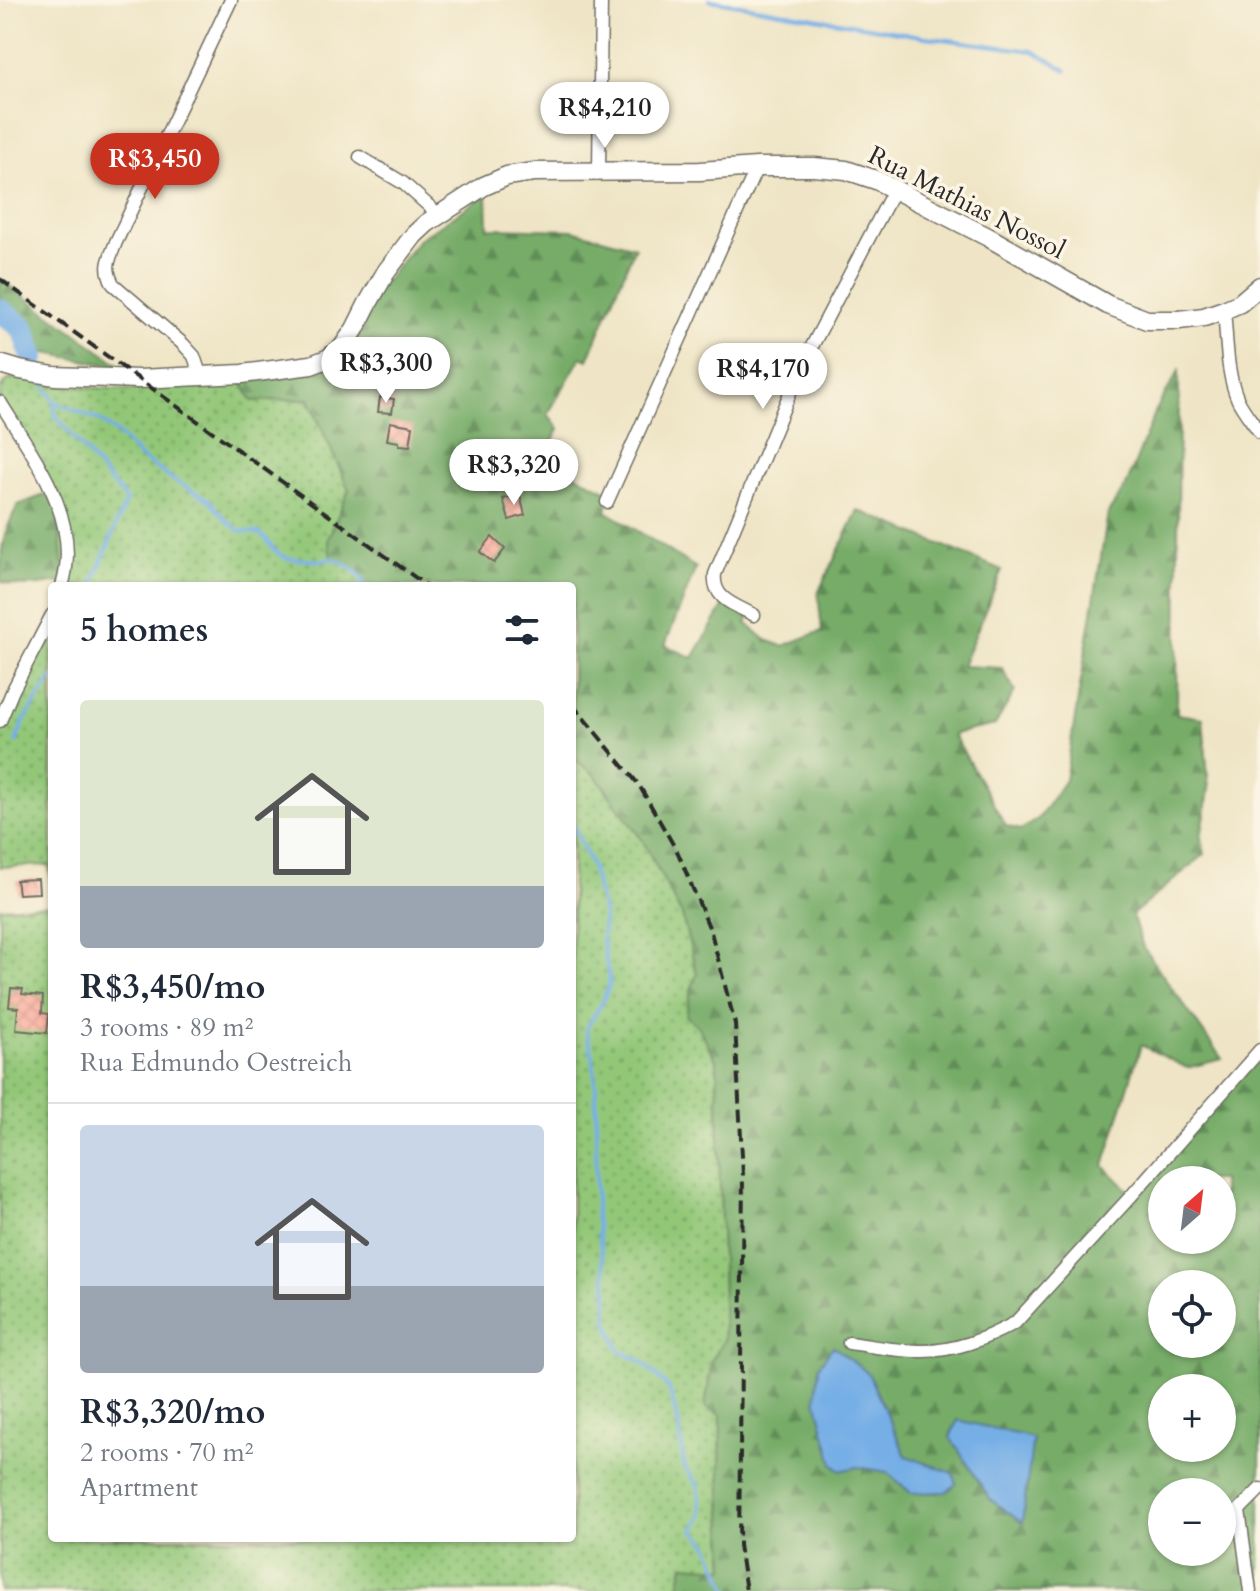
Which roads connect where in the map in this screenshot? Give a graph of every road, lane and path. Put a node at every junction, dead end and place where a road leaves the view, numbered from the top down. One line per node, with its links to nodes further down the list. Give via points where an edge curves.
1 (231, 0): 11 (street, via 116,242 107,272 113,284 194,356)
2 (601, 0): 5 (street)
3 (360, 157): 7 (street, via 403,183)
4 (757, 167): 5 (street, Rua Mathias Nossol); 6 (street, Rua Mathias Nossol, via 846,170); 14 (street)
5 (599, 171): 7 (street, Rua Mathias Nossol, via 507,176)
6 (894, 190): 9 (street, Rua Mathias Nossol, via 1131,315 1179,320); 16 (street, via 799,371 715,574 718,593)
7 (439, 215): 11 (street, Rua Mathias Nossol, via 414,235 342,348 327,359)
8 (1260, 286): 9 (street, Rua Mathias Nossol)
9 (1224, 310): 13 (street, via 1236,394)
10 (0, 364): 11 (street, Rua Mathias Nossol, via 54,376)
11 (201, 377)
12 (0, 402): 15 (street, via 57,504 68,557)
13 (1260, 433)
14 (607, 502)
15 (63, 582)
16 (754, 615)
17 (48, 623): 18 (street)
18 (0, 721)
19 (1260, 1050): 20 (street, via 1015,1323 959,1347 919,1352)
20 (849, 1343)
21 (1260, 1489): 22 (street, via 1239,1510)
22 (1250, 1591)

